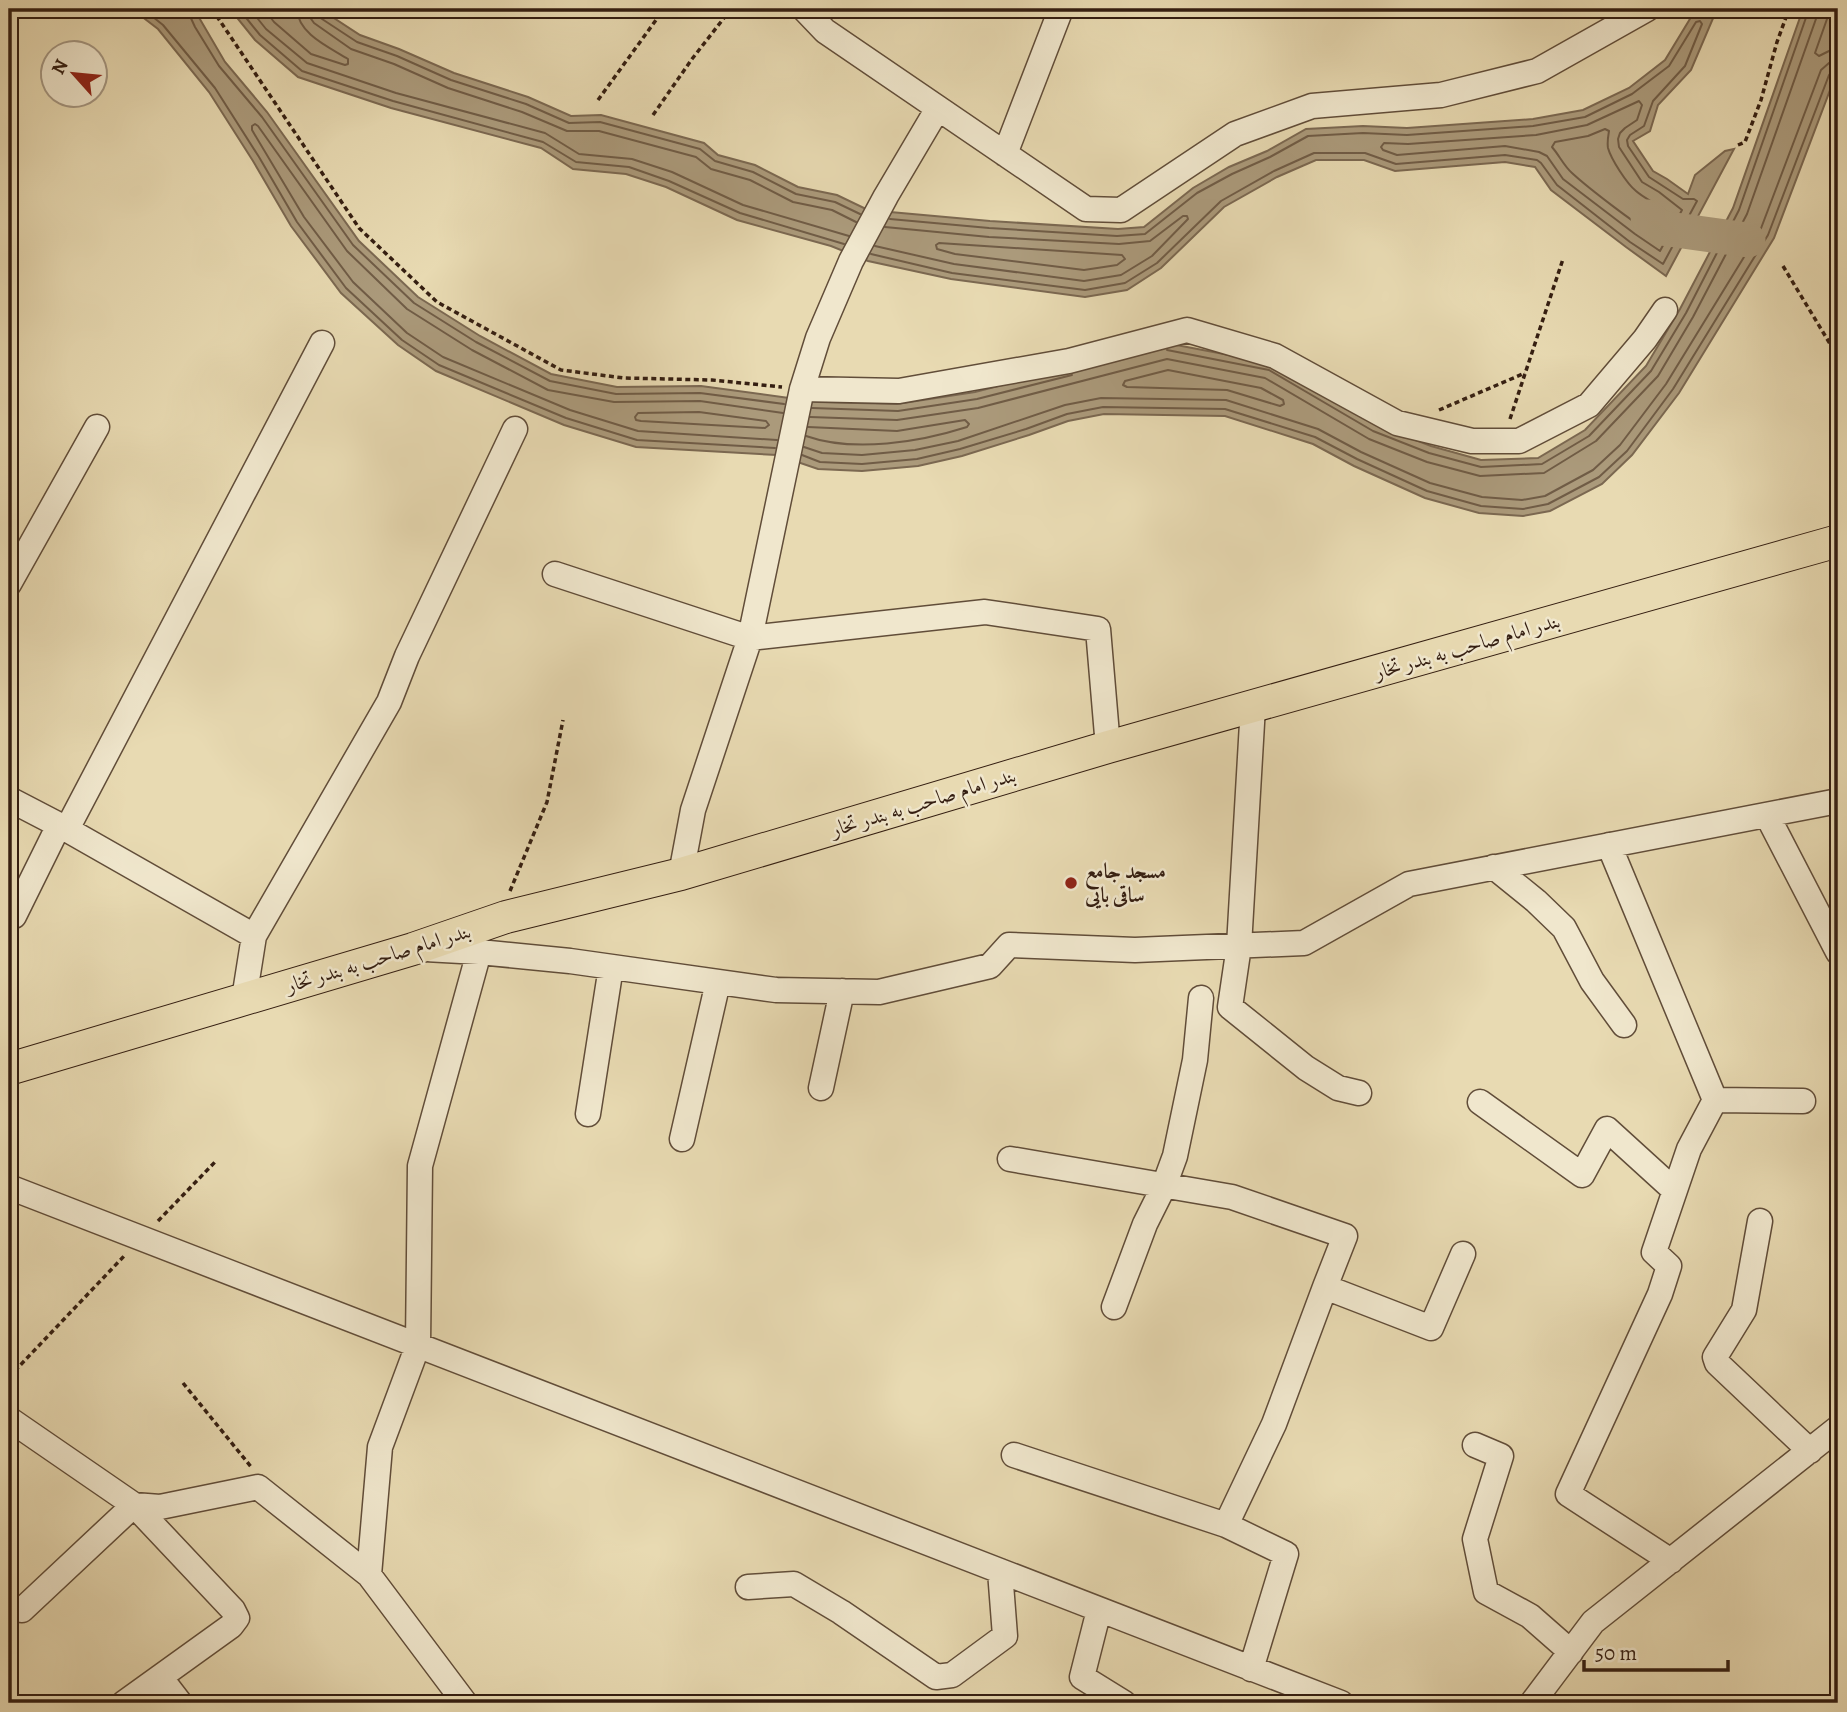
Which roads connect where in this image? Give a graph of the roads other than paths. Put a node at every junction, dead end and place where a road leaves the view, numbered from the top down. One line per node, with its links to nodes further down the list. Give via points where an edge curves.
1 (804, 9): 4 (street, via 825,31)
2 (1061, 9): 5 (street)
3 (1647, 9): 5 (street, via 1537,71 1441,95 1312,106 1236,134 1121,210 1086,209)
4 (938, 108): 5 (street); 8 (street, via 851,261)
5 (1005, 154)
6 (1665, 310): 8 (street, via 1588,405 1519,441 1472,441 1396,423 1275,355 1187,330 1069,361 900,391)
7 (323, 343): 20 (street)
8 (802, 389): 14 (street)
9 (97, 427): 13 (street)
10 (515, 429): 25 (street, via 389,702)
11 (1838, 541): 15 (main road, بندر امام صاحب به بندر تخار)
12 (555, 574): 14 (street)
13 (9, 584)
14 (750, 638): 16 (street, via 985,612 1098,629); 23 (street, via 693,810)
15 (1253, 706): 16 (main road, بندر امام صاحب به بندر تخار); 26 (street)
16 (1108, 747): 23 (main road, بندر امام صاحب به بندر تخار)
17 (9, 799): 20 (street)
18 (1838, 801): 19 (street)
19 (1767, 815): 21 (street); 29 (street)
20 (63, 827): 24 (street); 25 (street)
21 (1609, 845): 22 (street); 39 (street)
22 (1494, 867): 26 (street, via 1409,884 1304,943); 35 (street, via 1564,928 1592,981)
23 (681, 874): 27 (main road, بندر امام صاحب به بندر تخار, via 506,917)
24 (14, 916)
25 (254, 936): 34 (street)
26 (1239, 946): 32 (street, via 1135,950 1009,945 990,966 879,992); 38 (street, via 1230,1006 1306,1068 1338,1088)
27 (413, 949): 28 (street); 34 (main road, بندر امام صاحب به بندر تخار)
28 (479, 951): 30 (street); 52 (street, via 420,1166)
29 (1838, 952)
30 (611, 967): 31 (street); 42 (street)
31 (718, 982): 32 (street, via 776,990); 43 (street)
32 (842, 991): 37 (street)
33 (1201, 998): 45 (street, via 1195,1060 1175,1156)
34 (244, 999): 36 (main road, بندر امام صاحب به بندر تخار)
35 (1624, 1025)
36 (9, 1069)
37 (821, 1088)
38 (1359, 1093)
39 (1715, 1100): 40 (street); 47 (street)
40 (1803, 1101)
41 (1480, 1102): 47 (street, via 1582,1175 1607,1129)
42 (588, 1114)
43 (682, 1139)
44 (1010, 1159): 45 (street)
45 (1164, 1186): 50 (street, via 1232,1197 1345,1236); 51 (street)
46 (9, 1187): 52 (street)
47 (1674, 1190): 60 (street, via 1654,1252 1669,1266 1660,1294 1568,1494)
48 (1760, 1221): 56 (street, via 1744,1310 1715,1357)
49 (1463, 1254): 50 (street, via 1431,1328)
50 (1325, 1287): 59 (street, via 1274,1424)
51 (1114, 1307)
52 (418, 1345): 61 (street); 62 (street, via 380,1447)
53 (9, 1419): 58 (street)
54 (1838, 1428): 56 (street)
55 (1475, 1445): 66 (street, via 1501,1456 1475,1539 1486,1592 1530,1616)
56 (1810, 1451): 60 (street)
57 (1014, 1455): 59 (street)
58 (134, 1505): 62 (street, via 160,1507 258,1488); 64 (street); 68 (street, via 237,1618)
59 (1226, 1525): 67 (street, via 1286,1553)
60 (1671, 1561): 66 (street, via 1593,1622)
61 (1000, 1571): 63 (street, via 1005,1636 952,1675 936,1677 794,1584); 65 (street)
62 (369, 1575): 72 (street)
63 (748, 1587)
64 (22, 1610)
65 (1100, 1610): 67 (street); 69 (street, via 1082,1677)
66 (1571, 1652): 74 (street)
67 (1251, 1669): 73 (street)
68 (160, 1677): 70 (street); 71 (street)
69 (1110, 1700)
70 (124, 1703)
71 (180, 1703)
72 (464, 1703)
73 (1341, 1703)
74 (1532, 1703)

